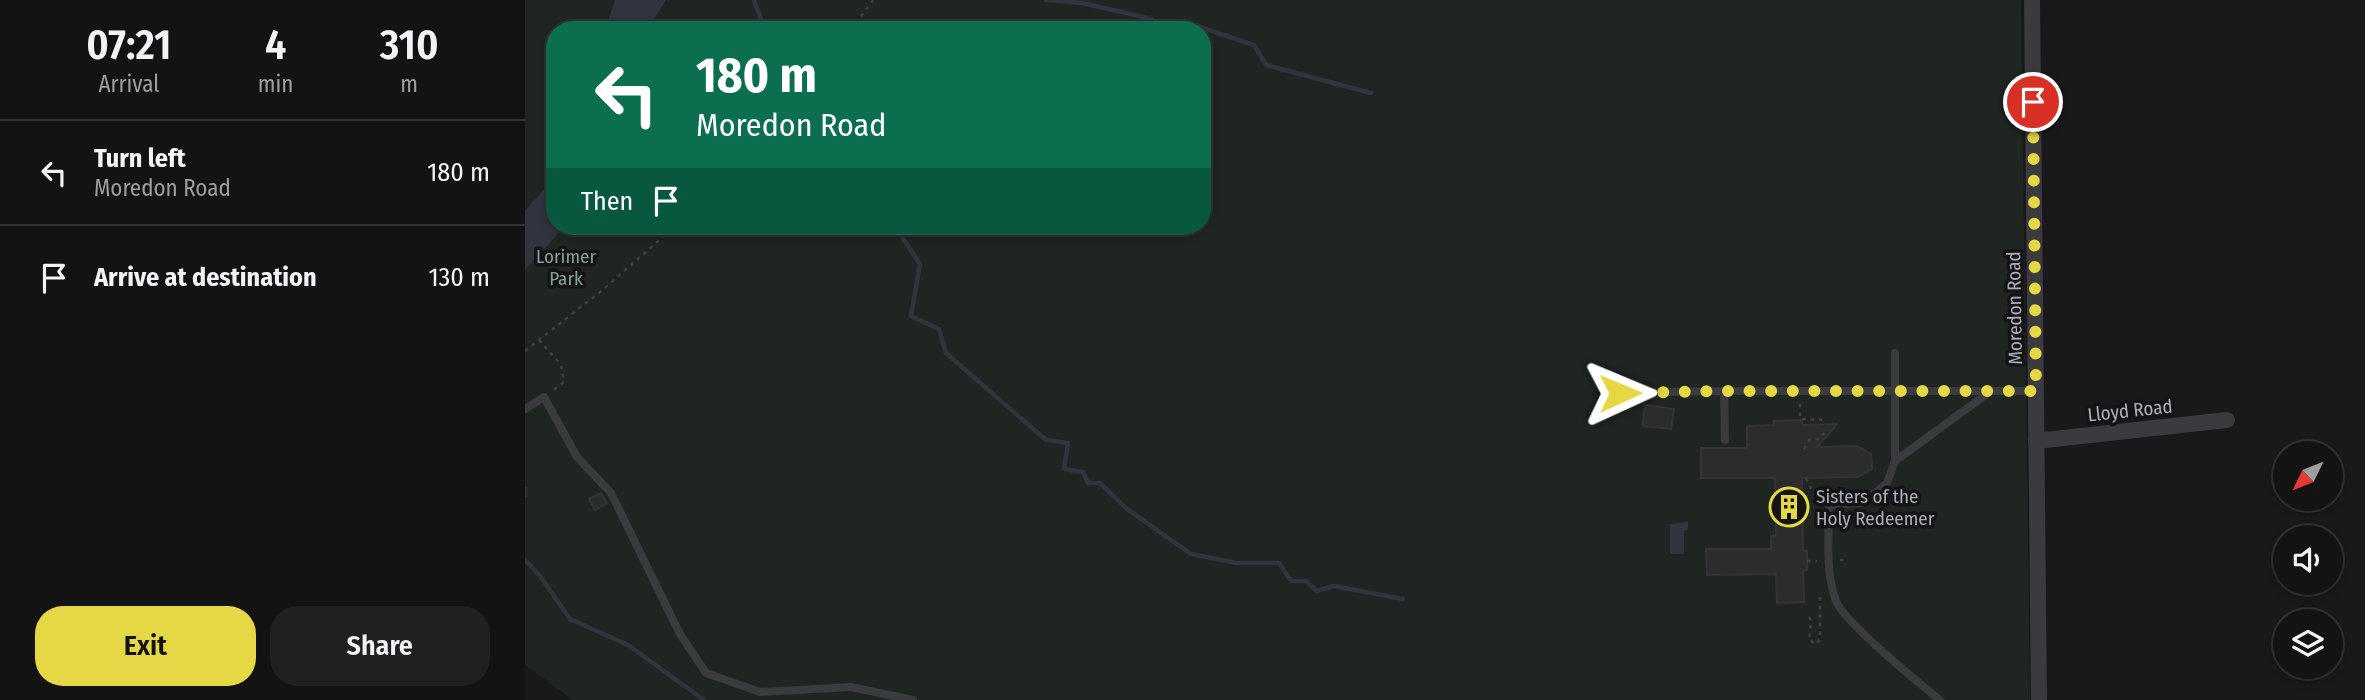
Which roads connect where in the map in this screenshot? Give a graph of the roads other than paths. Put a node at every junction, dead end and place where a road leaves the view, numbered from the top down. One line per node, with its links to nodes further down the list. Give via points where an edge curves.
1 (2032, 0): 6 (street, Moredon Road)
2 (1895, 353): 3 (lane)
3 (1896, 390): 4 (lane); 5 (lane); 12 (lane)
4 (1724, 391): 7 (lane); 10 (lane)
5 (1991, 391): 6 (lane); 12 (lane)
6 (2036, 391): 11 (street, Moredon Road)
7 (1620, 393)
8 (525, 409): 13 (lane, via 544,397 577,457 611,493 680,634 706,673 760,692 851,687)
9 (2227, 420): 11 (street, Lloyd Road)
10 (1725, 440)
11 (2036, 441): 15 (street, Moredon Road)
12 (1895, 461): 14 (lane, via 1887,483 1862,503 1829,505 1831,582 1836,604)
13 (913, 700)
14 (1940, 700)
15 (2039, 700)

